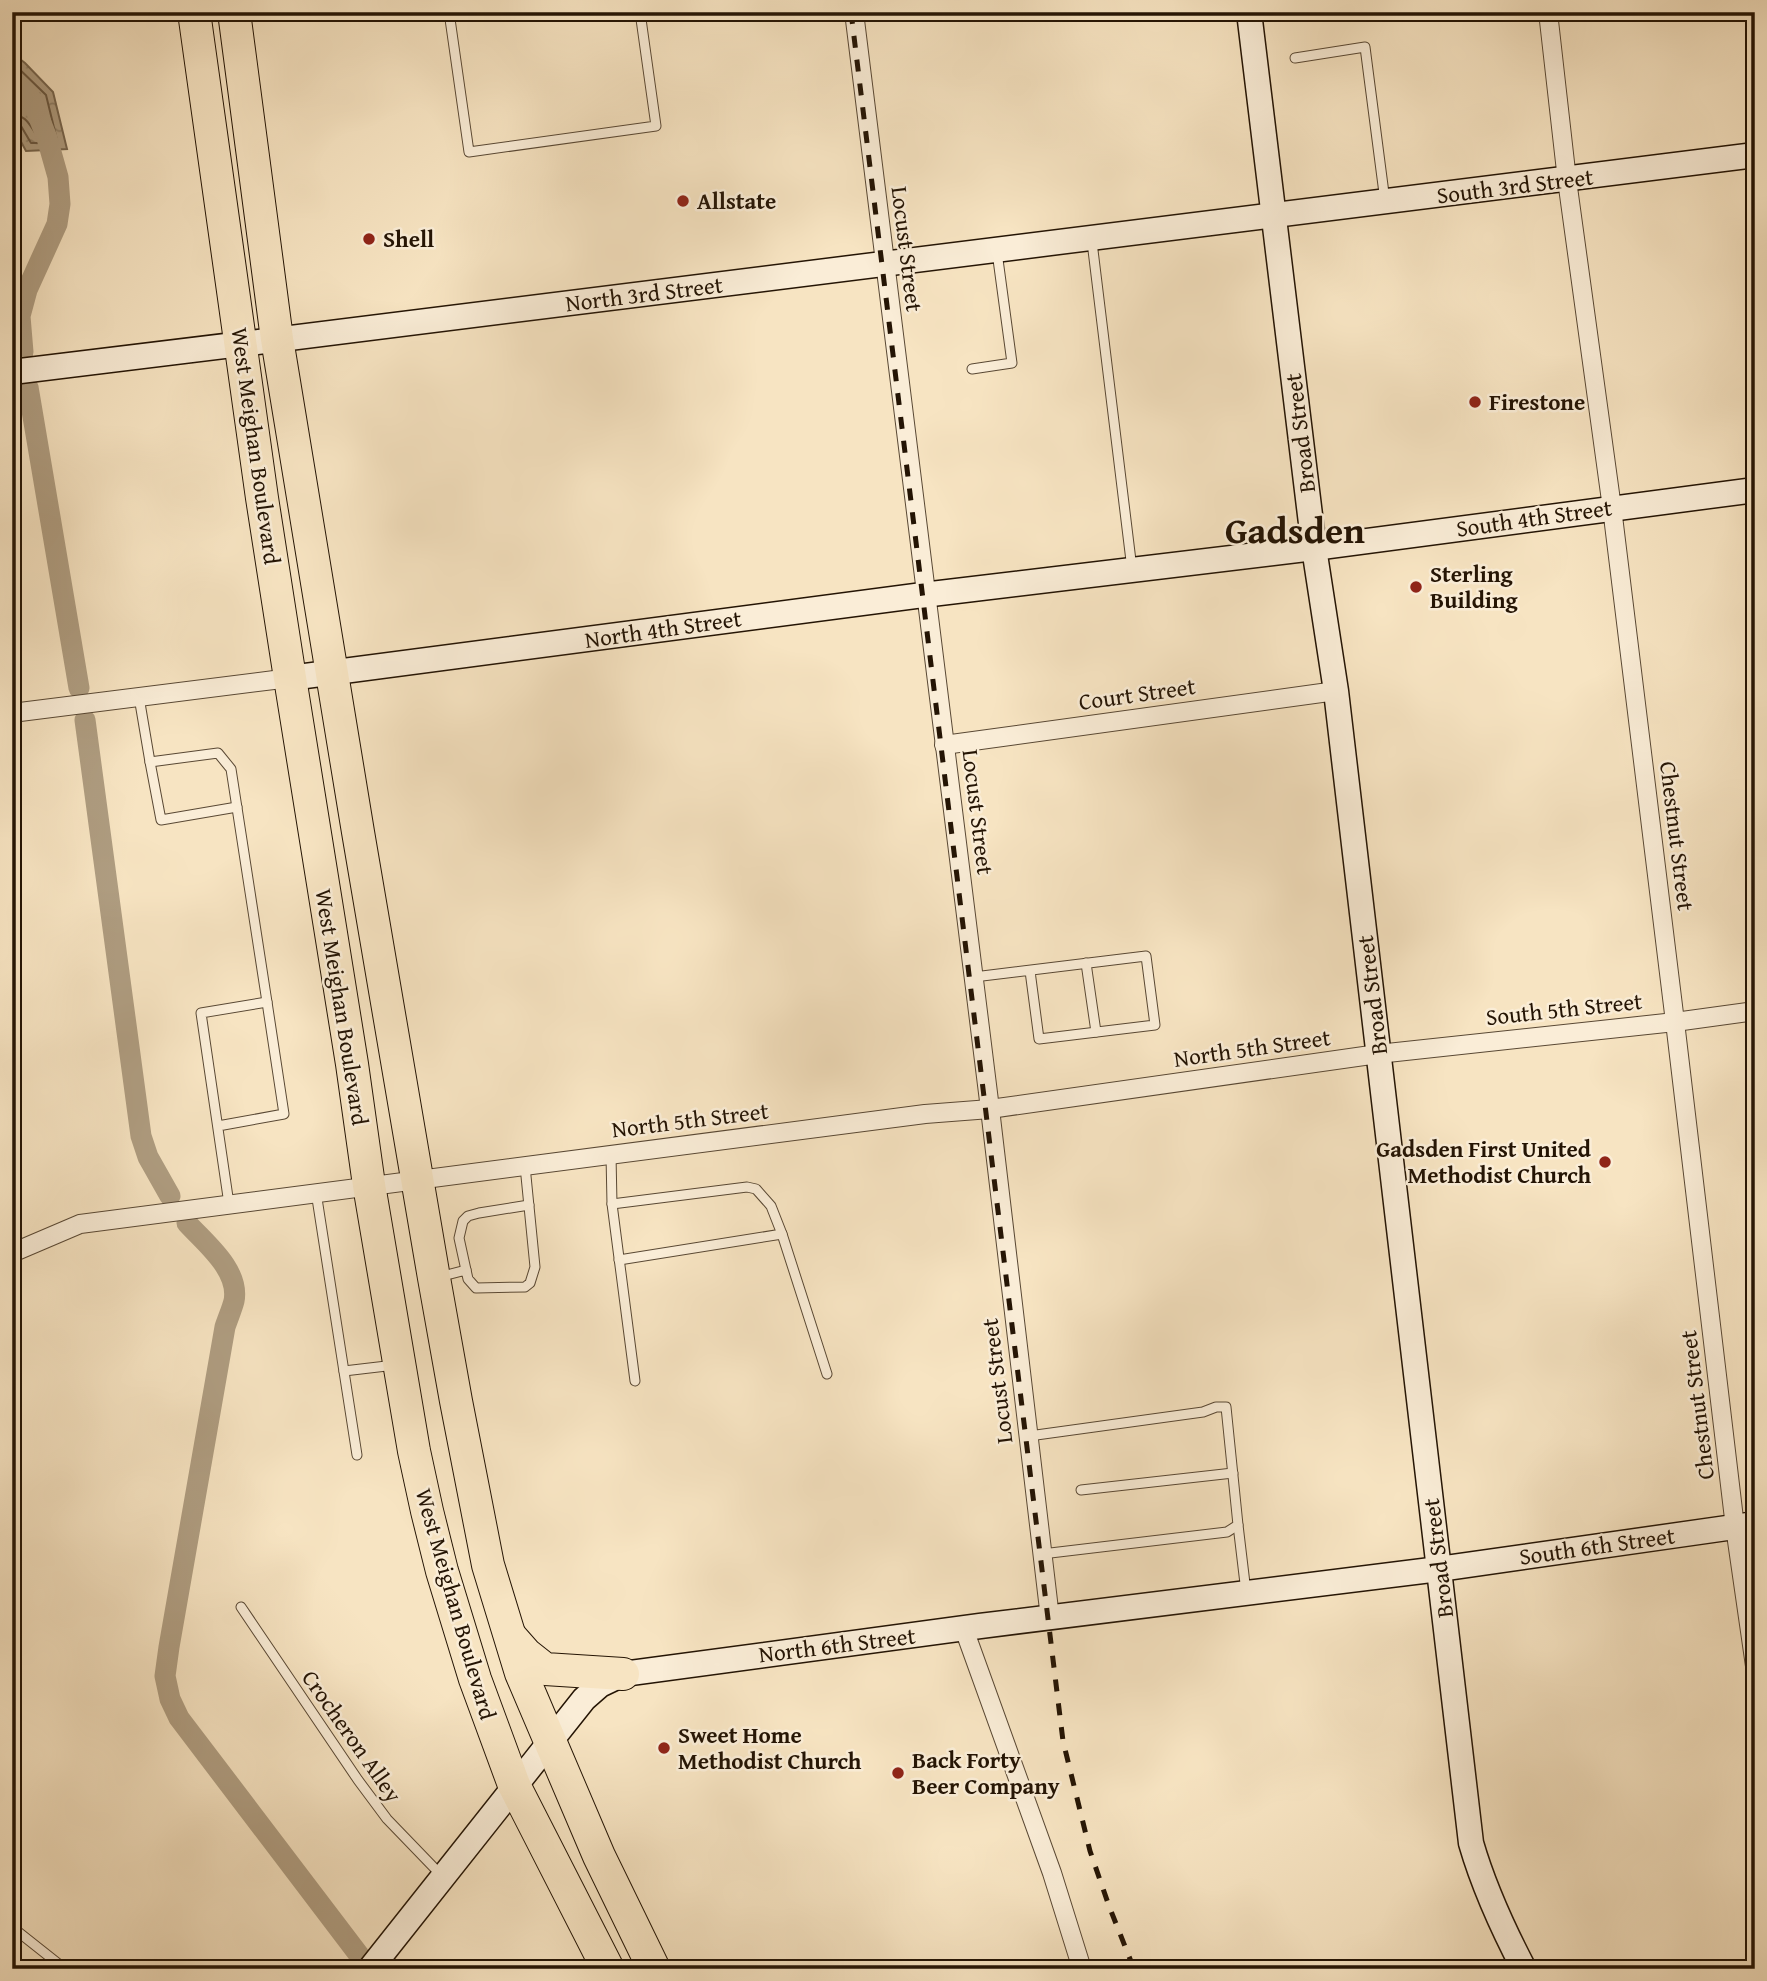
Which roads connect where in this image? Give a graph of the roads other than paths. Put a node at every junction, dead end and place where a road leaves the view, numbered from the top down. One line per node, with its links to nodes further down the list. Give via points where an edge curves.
1 (191, 12): 17 (highway, West Meighan Boulevard)
2 (234, 12): 16 (highway, West Meighan Boulevard)
3 (449, 12): 4 (lane, via 469,152 656,126)
4 (640, 12)
5 (853, 12): 15 (street, Locust Street)
6 (1249, 12): 12 (main road, Broad Street)
7 (1548, 12): 10 (street, Chestnut Street)
8 (1295, 58): 11 (lane, via 1365,47)
9 (1755, 155): 10 (main road, South 3rd Street)
10 (1567, 180): 11 (main road, South 3rd Street); 21 (street, Chestnut Street)
11 (1385, 203): 12 (main road, South 3rd Street)
12 (1275, 217): 13 (main road, North 3rd Street); 22 (main road, Broad Street)
13 (1091, 238): 14 (main road, North 3rd Street); 23 (lane)
14 (997, 251): 15 (main road, North 3rd Street); 18 (lane, via 1012,363)
15 (885, 265): 16 (main road, North 3rd Street); 24 (street, Locust Street)
16 (277, 339): 17 (main road, North 3rd Street); 25 (highway, West Meighan Boulevard)
17 (241, 344): 19 (main road, North 3rd Street); 26 (highway, West Meighan Boulevard)
18 (972, 369)
19 (12, 372)
20 (1755, 490): 21 (main road, South 4th Street)
21 (1612, 508): 22 (main road, South 4th Street); 38 (street, Chestnut Street)
22 (1314, 548): 23 (main road, North 4th Street); 27 (main road, Broad Street)
23 (1132, 570): 24 (main road, North 4th Street)
24 (926, 595): 25 (main road, North 4th Street); 30 (street, Locust Street)
25 (333, 673): 26 (main road, North 4th Street); 45 (highway, West Meighan Boulevard)
26 (290, 678): 28 (street, North 4th Street); 46 (highway, West Meighan Boulevard)
27 (1336, 691): 30 (street, Court Street); 40 (main road, Broad Street)
28 (139, 697): 29 (street, North 4th Street); 31 (lane)
29 (12, 713)
30 (944, 745): 35 (street, Locust Street)
31 (150, 762): 32 (lane, via 218,754 231,769); 32 (lane, via 161,820)
32 (237, 807): 36 (lane)
33 (1086, 963): 34 (lane); 39 (lane); 39 (lane, via 1146,956 1155,1025)
34 (1030, 971): 35 (lane); 39 (lane, via 1038,1039)
35 (974, 977): 41 (street, Locust Street)
36 (267, 1002): 42 (lane, via 284,1114); 42 (lane, via 201,1013)
37 (1755, 1011): 38 (street, South 5th Street)
38 (1675, 1022): 40 (street, South 5th Street); 65 (street, Chestnut Street)
39 (1096, 1032)
40 (1378, 1054): 41 (street, North 5th Street); 67 (main road, Broad Street)
41 (990, 1110): 43 (street, North 5th Street, via 925,1114); 60 (street, Locust Street)
42 (218, 1126): 48 (lane)
43 (611, 1155): 44 (street, North 5th Street); 50 (lane)
44 (525, 1166): 45 (street, North 5th Street); 49 (lane)
45 (416, 1180): 46 (street, North 5th Street); 55 (highway, West Meighan Boulevard)
46 (369, 1185): 47 (street, North 5th Street); 56 (highway, West Meighan Boulevard)
47 (316, 1192): 48 (street, North 5th Street); 57 (lane)
48 (229, 1204): 52 (street, North 5th Street, via 80,1224)
49 (529, 1205): 54 (lane, via 479,1213 463,1221 459,1238); 54 (lane, via 535,1267 530,1283 525,1287 476,1288)
50 (612, 1205): 51 (lane, via 747,1187 763,1195); 53 (lane)
51 (782, 1234): 53 (lane); 58 (lane)
52 (12, 1253)
53 (619, 1260): 59 (lane)
54 (466, 1270): 55 (lane)
55 (434, 1278): 72 (highway, West Meighan Boulevard, via 488,1565)
56 (400, 1365): 57 (lane); 76 (highway, West Meighan Boulevard, via 442,1571)
57 (344, 1371): 61 (lane)
58 (827, 1374)
59 (635, 1381)
60 (1029, 1436): 62 (lane, via 1226,1407); 66 (street, Locust Street)
61 (357, 1455)
62 (1233, 1473): 63 (lane); 64 (lane)
63 (1081, 1490)
64 (1238, 1525): 66 (lane, via 1227,1532); 68 (lane)
65 (1745, 1525): 67 (main road, South 6th Street); 73 (street, Chestnut Street)
66 (1042, 1554): 70 (street, Locust Street)
67 (1440, 1569): 68 (main road, North 6th Street); 84 (main road, Broad Street, via 1471,1843 1493,1909)
68 (1246, 1593): 70 (main road, North 6th Street)
69 (241, 1608): 77 (lane, Crocheron Alley, via 387,1819)
70 (1050, 1618): 71 (main road, North 6th Street)
71 (964, 1629): 74 (main road, North 6th Street); 83 (street)
72 (510, 1635): 74 (highway, via 545,1669); 75 (highway, West Meighan Boulevard)
73 (1755, 1666)
74 (623, 1674): 75 (main road, North 6th Street, via 584,1699)
75 (549, 1741): 76 (main road, North 6th Street); 82 (highway, West Meighan Boulevard)
76 (514, 1785): 77 (main road, North 6th Street); 81 (highway, West Meighan Boulevard)
77 (443, 1877): 80 (main road, North 6th Street)
78 (12, 1927): 79 (lane)
79 (65, 1969)
80 (370, 1969)
81 (608, 1969)
82 (654, 1969)
83 (1082, 1969)
84 (1524, 1969)

